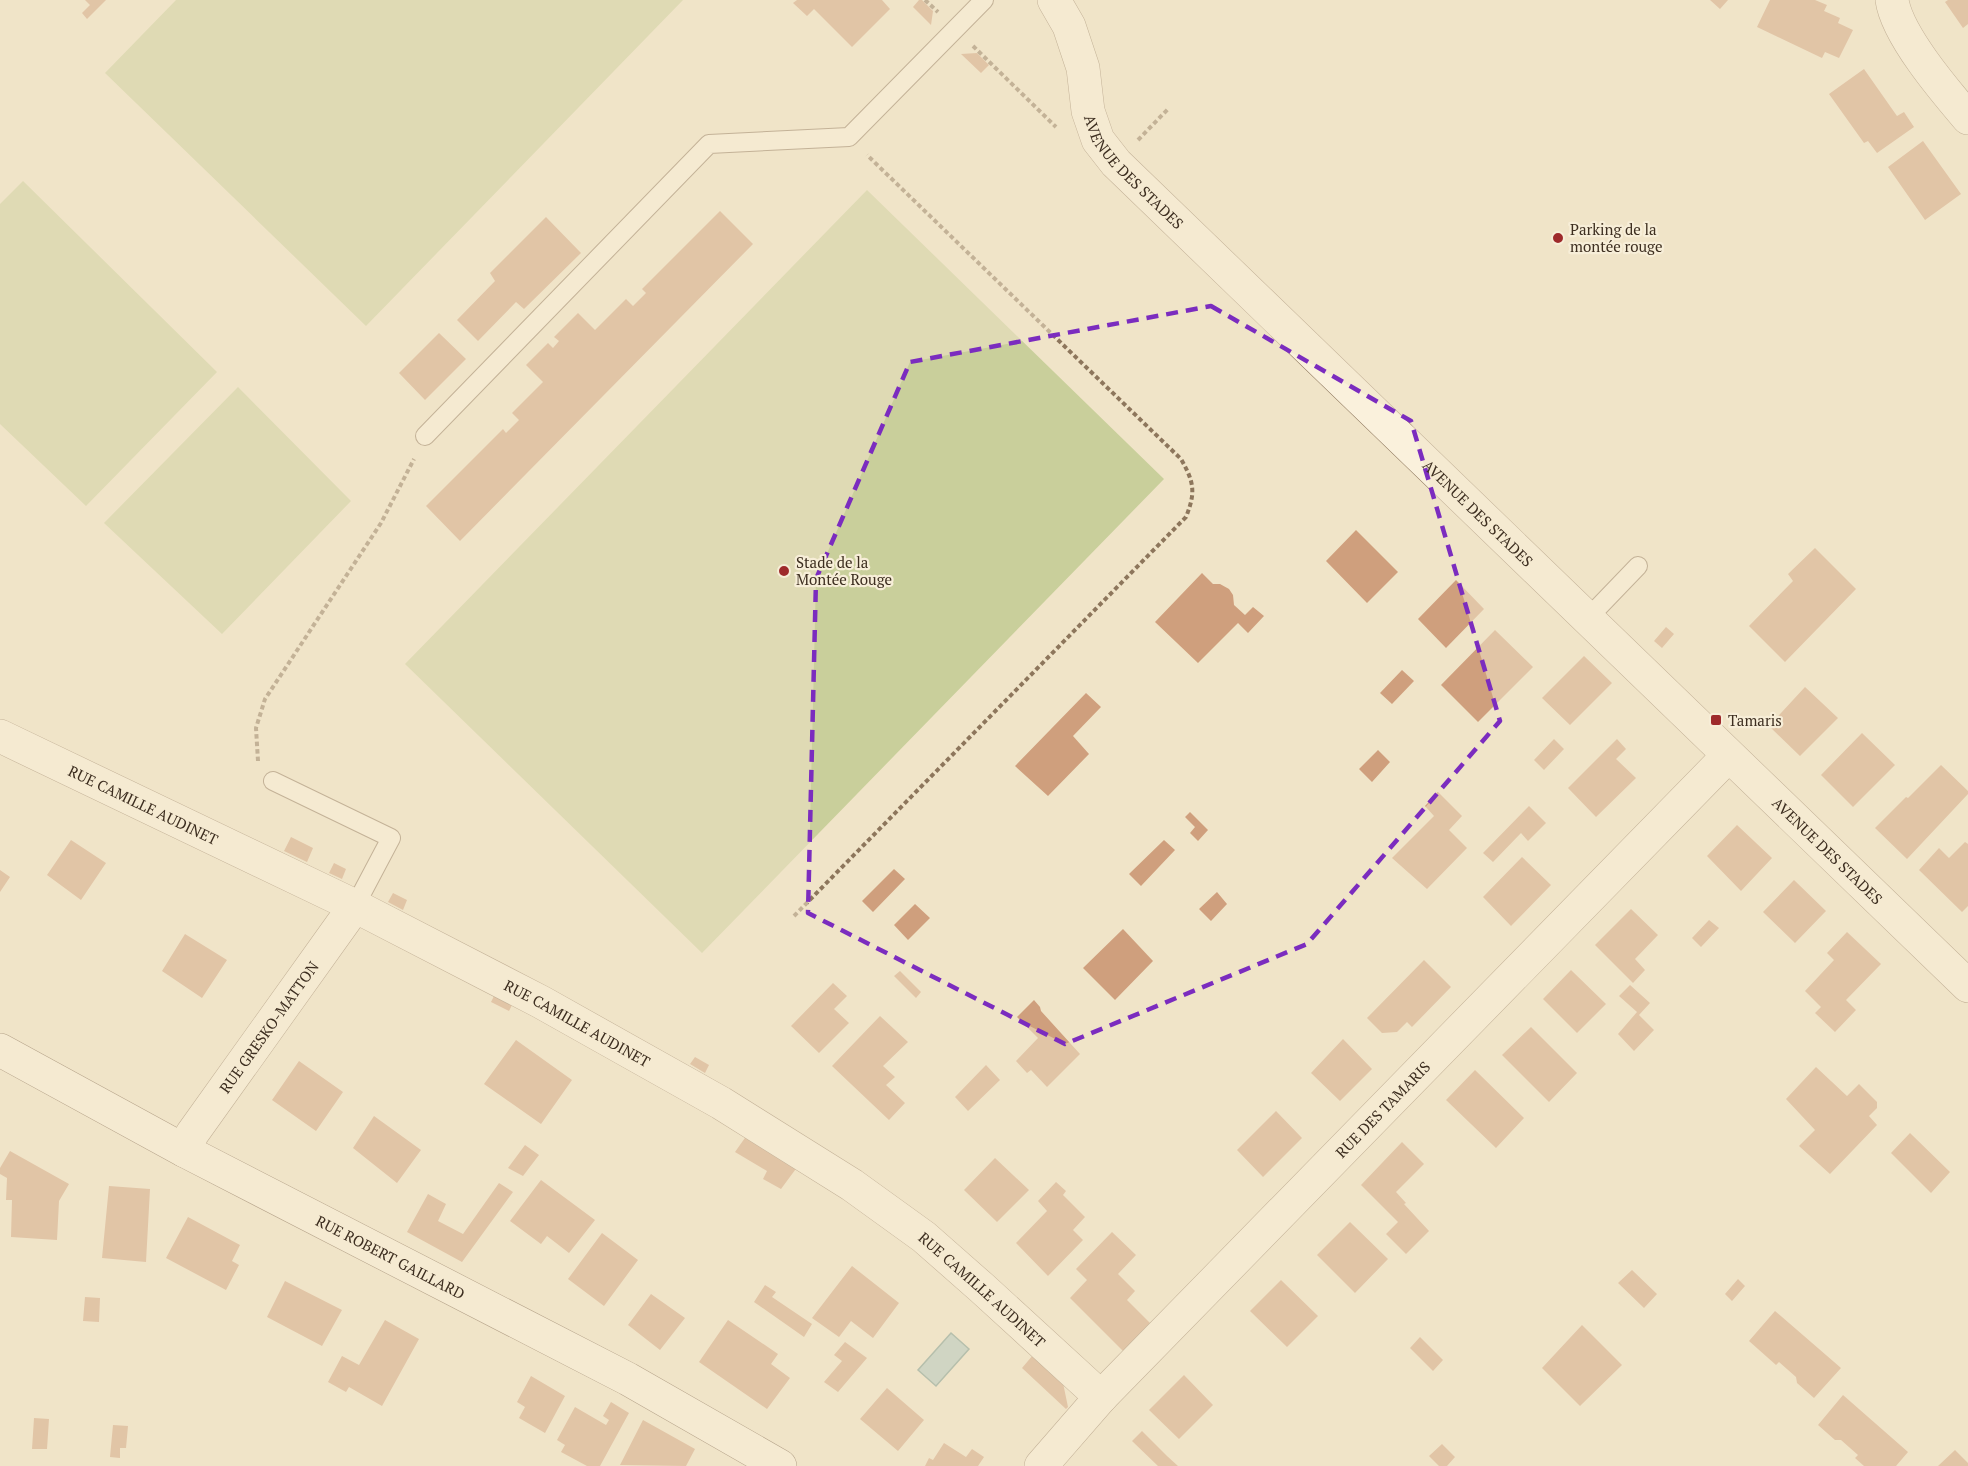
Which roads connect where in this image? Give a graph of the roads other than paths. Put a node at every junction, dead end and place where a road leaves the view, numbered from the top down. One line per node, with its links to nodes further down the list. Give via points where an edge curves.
1 (984, 0): 5 (lane, via 849,137 708,144)
2 (1054, 0): 7 (street, AVENUE DES STADES, via 1069,26 1083,68 1088,111 1098,140 1116,163)
3 (1892, 0): 4 (street, via 1910,43)
4 (1968, 118)
5 (425, 436)
6 (1638, 566): 7 (lane)
7 (1588, 618): 9 (street, AVENUE DES STADES)
8 (0, 736): 11 (street, RUE CAMILLE AUDINET)
9 (1728, 756): 12 (street, AVENUE DES STADES); 15 (street, RUE DES TAMARIS)
10 (273, 781): 11 (lane, via 391,838)
11 (355, 906): 14 (street, RUE GRESKO-MATTON, via 192,1134); 15 (street, RUE CAMILLE AUDINET, via 541,1002 721,1103 852,1185 924,1237)
12 (1968, 986)
13 (0, 1050): 14 (street, RUE ROBERT GAILLARD)
14 (185, 1151): 16 (street, RUE ROBERT GAILLARD, via 628,1379)
15 (1101, 1397): 17 (street, RUE DES TAMARIS)
16 (780, 1466)
17 (1041, 1466)

